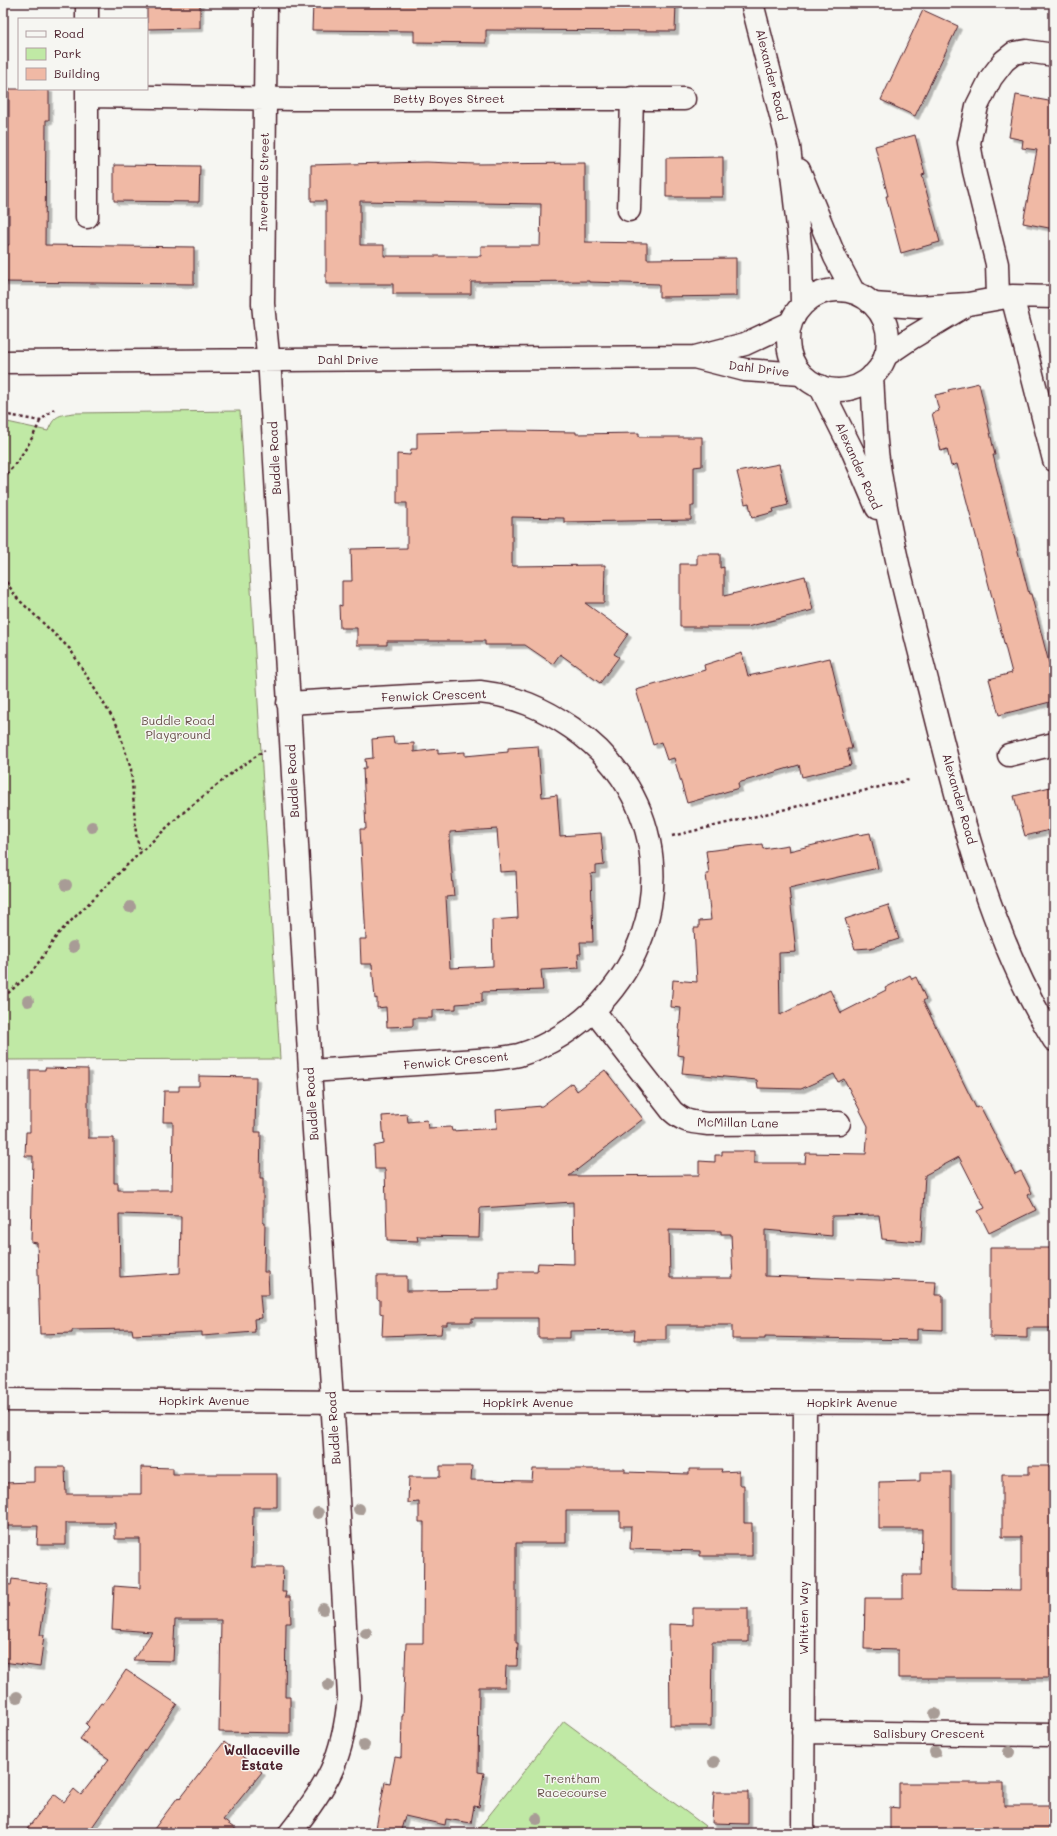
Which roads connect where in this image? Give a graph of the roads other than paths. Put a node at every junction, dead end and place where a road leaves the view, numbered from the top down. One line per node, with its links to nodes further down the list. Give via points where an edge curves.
1 (87, 3): 4 (street)
2 (266, 3): 7 (street, Inverdale Street)
3 (752, 3): 10 (street, Alexander Road)
4 (87, 18)
5 (1054, 55): 14 (street, via 1026,51 1014,53 991,78 977,106 970,143 974,171)
6 (87, 93): 7 (street, Betty Boyes Street); 12 (street)
7 (265, 98): 8 (street, Betty Boyes Street); 22 (street, Inverdale Street, via 263,304)
8 (632, 98): 9 (street, Betty Boyes Street); 11 (street)
9 (684, 99)
10 (789, 147): 13 (street, Alexander Road, via 836,257); 18 (street, Alexander Road, via 801,254)
11 (629, 210)
12 (87, 217)
13 (854, 291): 16 (street, Alexander Road); 18 (street, Alexander Road, via 837,289 821,292)
14 (1005, 297): 15 (street); 17 (street); 27 (street)
15 (1054, 297)
16 (873, 304): 17 (street, via 917,307); 20 (street, Alexander Road, via 886,325 888,341)
17 (968, 304): 20 (street)
18 (802, 305): 19 (street, Alexander Road)
19 (790, 323): 21 (street, Dahl Drive, via 745,344); 24 (street, Alexander Road, via 787,336 788,350)
20 (885, 356): 25 (street, Alexander Road)
21 (694, 357): 22 (street, Dahl Drive); 24 (street, Dahl Drive, via 745,370)
22 (268, 361): 23 (street, Dahl Drive); 29 (street, Buddle Road)
23 (3, 362)
24 (801, 374): 26 (street, Alexander Road)
25 (872, 376): 26 (street, Alexander Road, via 852,388 838,390); 28 (street, Alexander Road, via 878,464)
26 (820, 386): 28 (street, Alexander Road, via 853,452)
27 (1054, 460)
28 (894, 548): 33 (street, Alexander Road, via 953,782 982,879 998,926 1018,972)
29 (288, 702): 32 (street, Fenwick Crescent, via 468,692 500,694 540,708 561,720 599,751 616,769 638,806 652,860 653,884 651,907 634,958); 34 (street, Buddle Road)
30 (1054, 744): 31 (street)
31 (1009, 755)
32 (594, 1011): 34 (street, Fenwick Crescent, via 560,1036 539,1048 518,1055); 35 (street, McMillan Lane, via 681,1119 708,1124)
33 (1054, 1040)
34 (310, 1071): 37 (street, Buddle Road)
35 (839, 1123)
36 (3, 1400): 37 (street, Hopkirk Avenue)
37 (333, 1402): 38 (street, Hopkirk Avenue); 42 (street, Buddle Road, via 348,1658 348,1712 338,1756 327,1782)
38 (805, 1403): 39 (street, Hopkirk Avenue); 40 (street, Whitten Way)
39 (1054, 1403)
40 (803, 1732): 41 (street, Salisbury Crescent); 43 (street, Whitten Way)
41 (1054, 1735)
42 (290, 1833)
43 (803, 1833)

